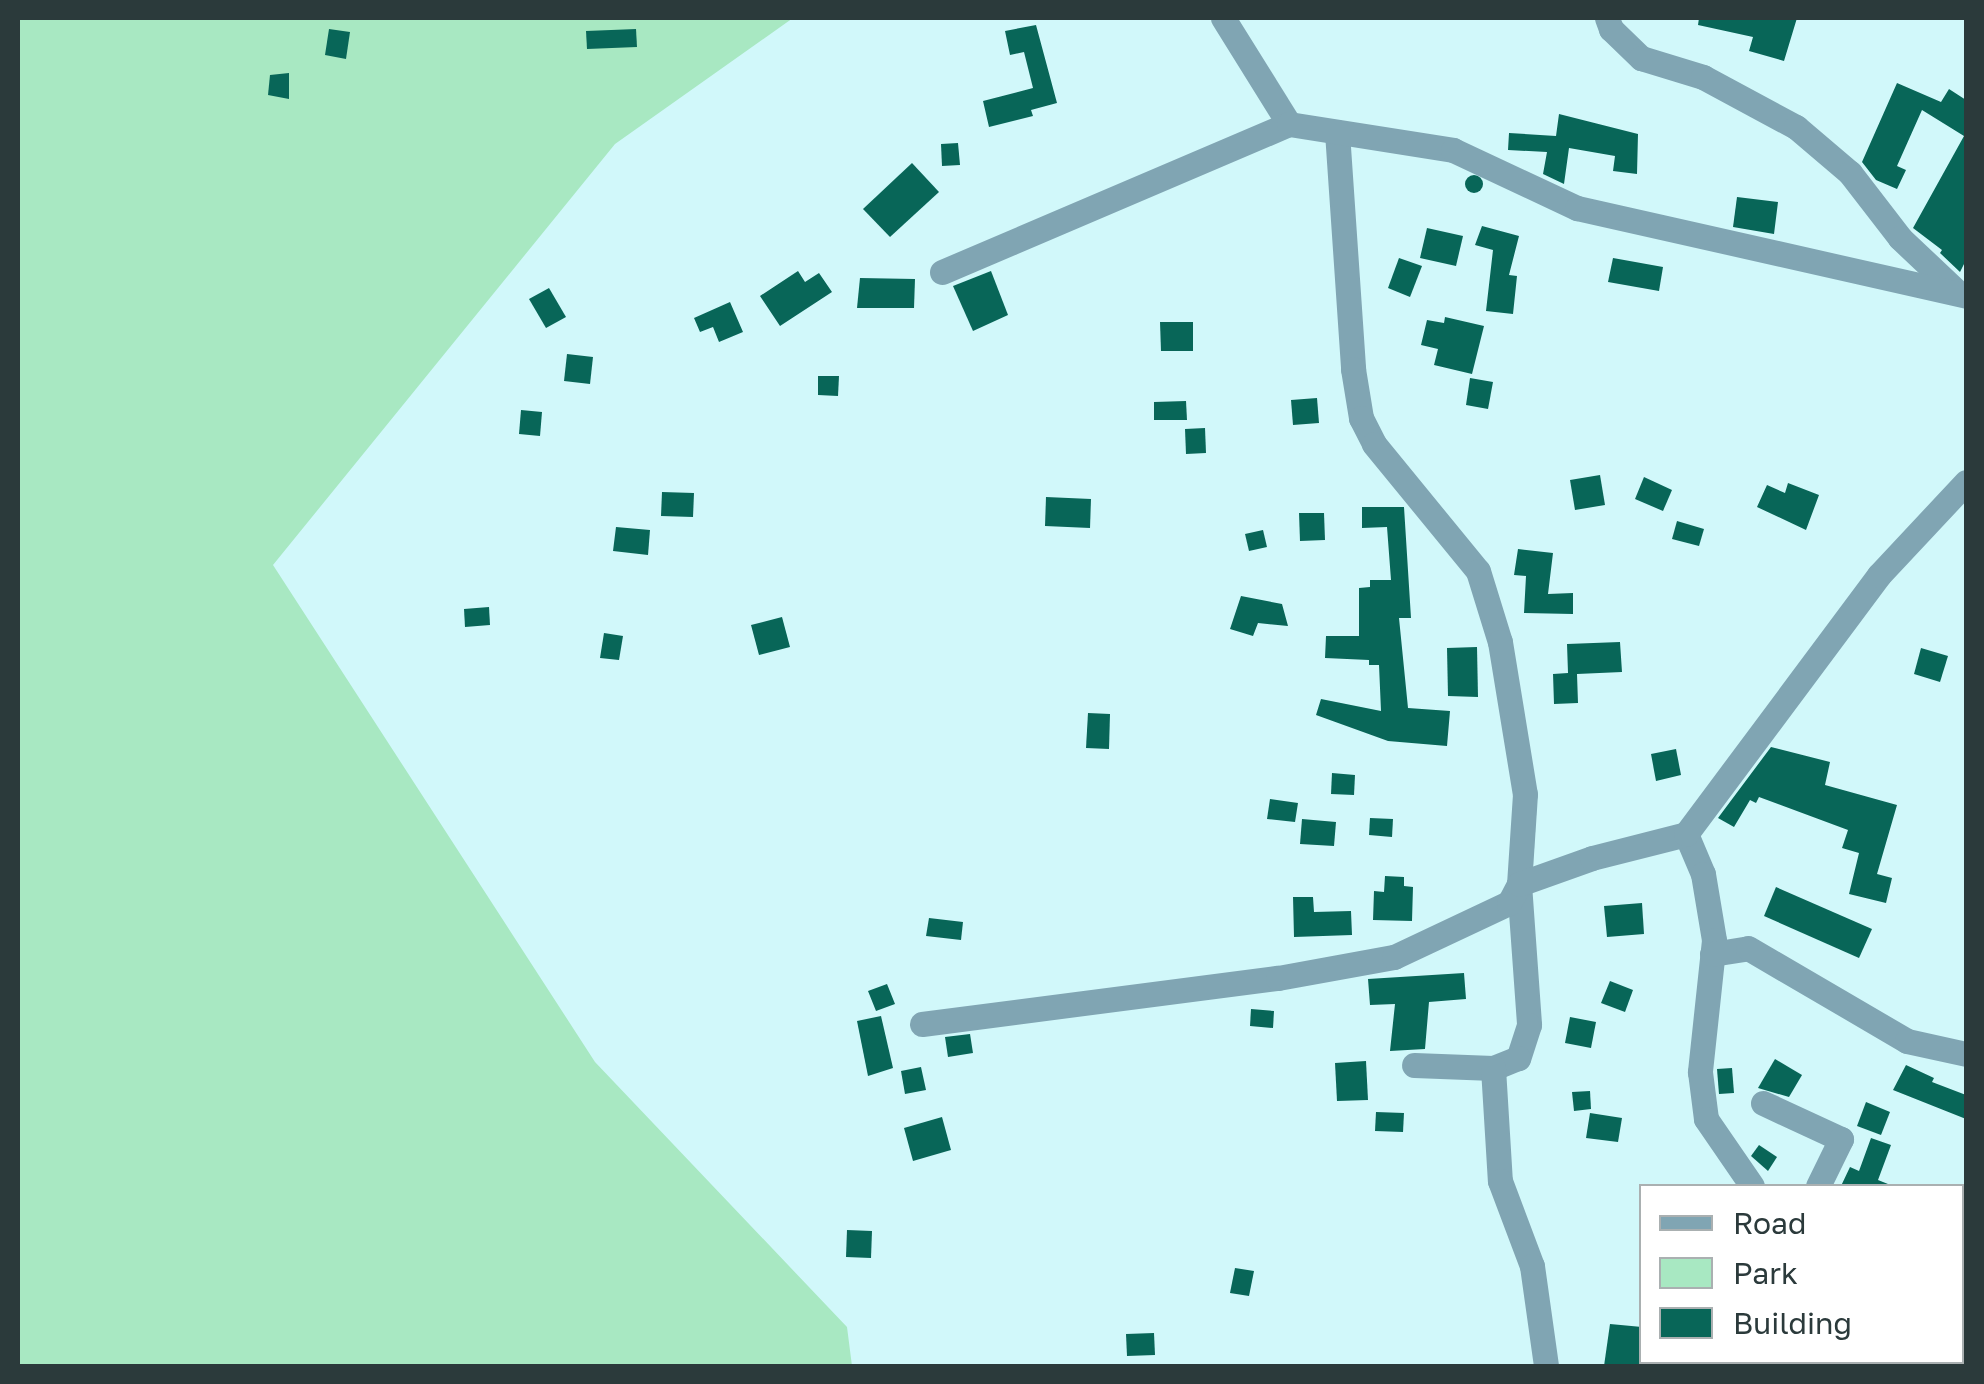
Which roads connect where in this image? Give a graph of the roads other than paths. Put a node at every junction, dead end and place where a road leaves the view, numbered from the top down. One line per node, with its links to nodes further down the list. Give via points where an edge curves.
1 (1224, 18): 3 (street)
2 (1607, 18): 6 (street, via 1641,58 1703,77 1796,127 1850,173 1900,238)
3 (1289, 124): 4 (street); 5 (street)
4 (1337, 132): 6 (street, via 1453,150 1577,208); 9 (street, via 1361,418 1374,444 1478,571 1500,642 1525,794)
5 (942, 272)
6 (1961, 293)
7 (1966, 482): 8 (street, via 1879,574)
8 (1686, 834): 9 (street); 10 (street, via 1703,874)
9 (1520, 884): 11 (street, via 1508,904 1394,957); 14 (street, via 1530,1025 1518,1058)
10 (1712, 954): 12 (street, via 1748,948 1908,1041); 16 (street, via 1700,1072 1706,1119)
11 (922, 1024)
12 (1966, 1054)
13 (1414, 1065): 14 (street)
14 (1493, 1068): 18 (street, via 1500,1181 1532,1266)
15 (1763, 1102): 17 (street, via 1840,1140)
16 (1751, 1184)
17 (1819, 1184)
18 (1546, 1366)

